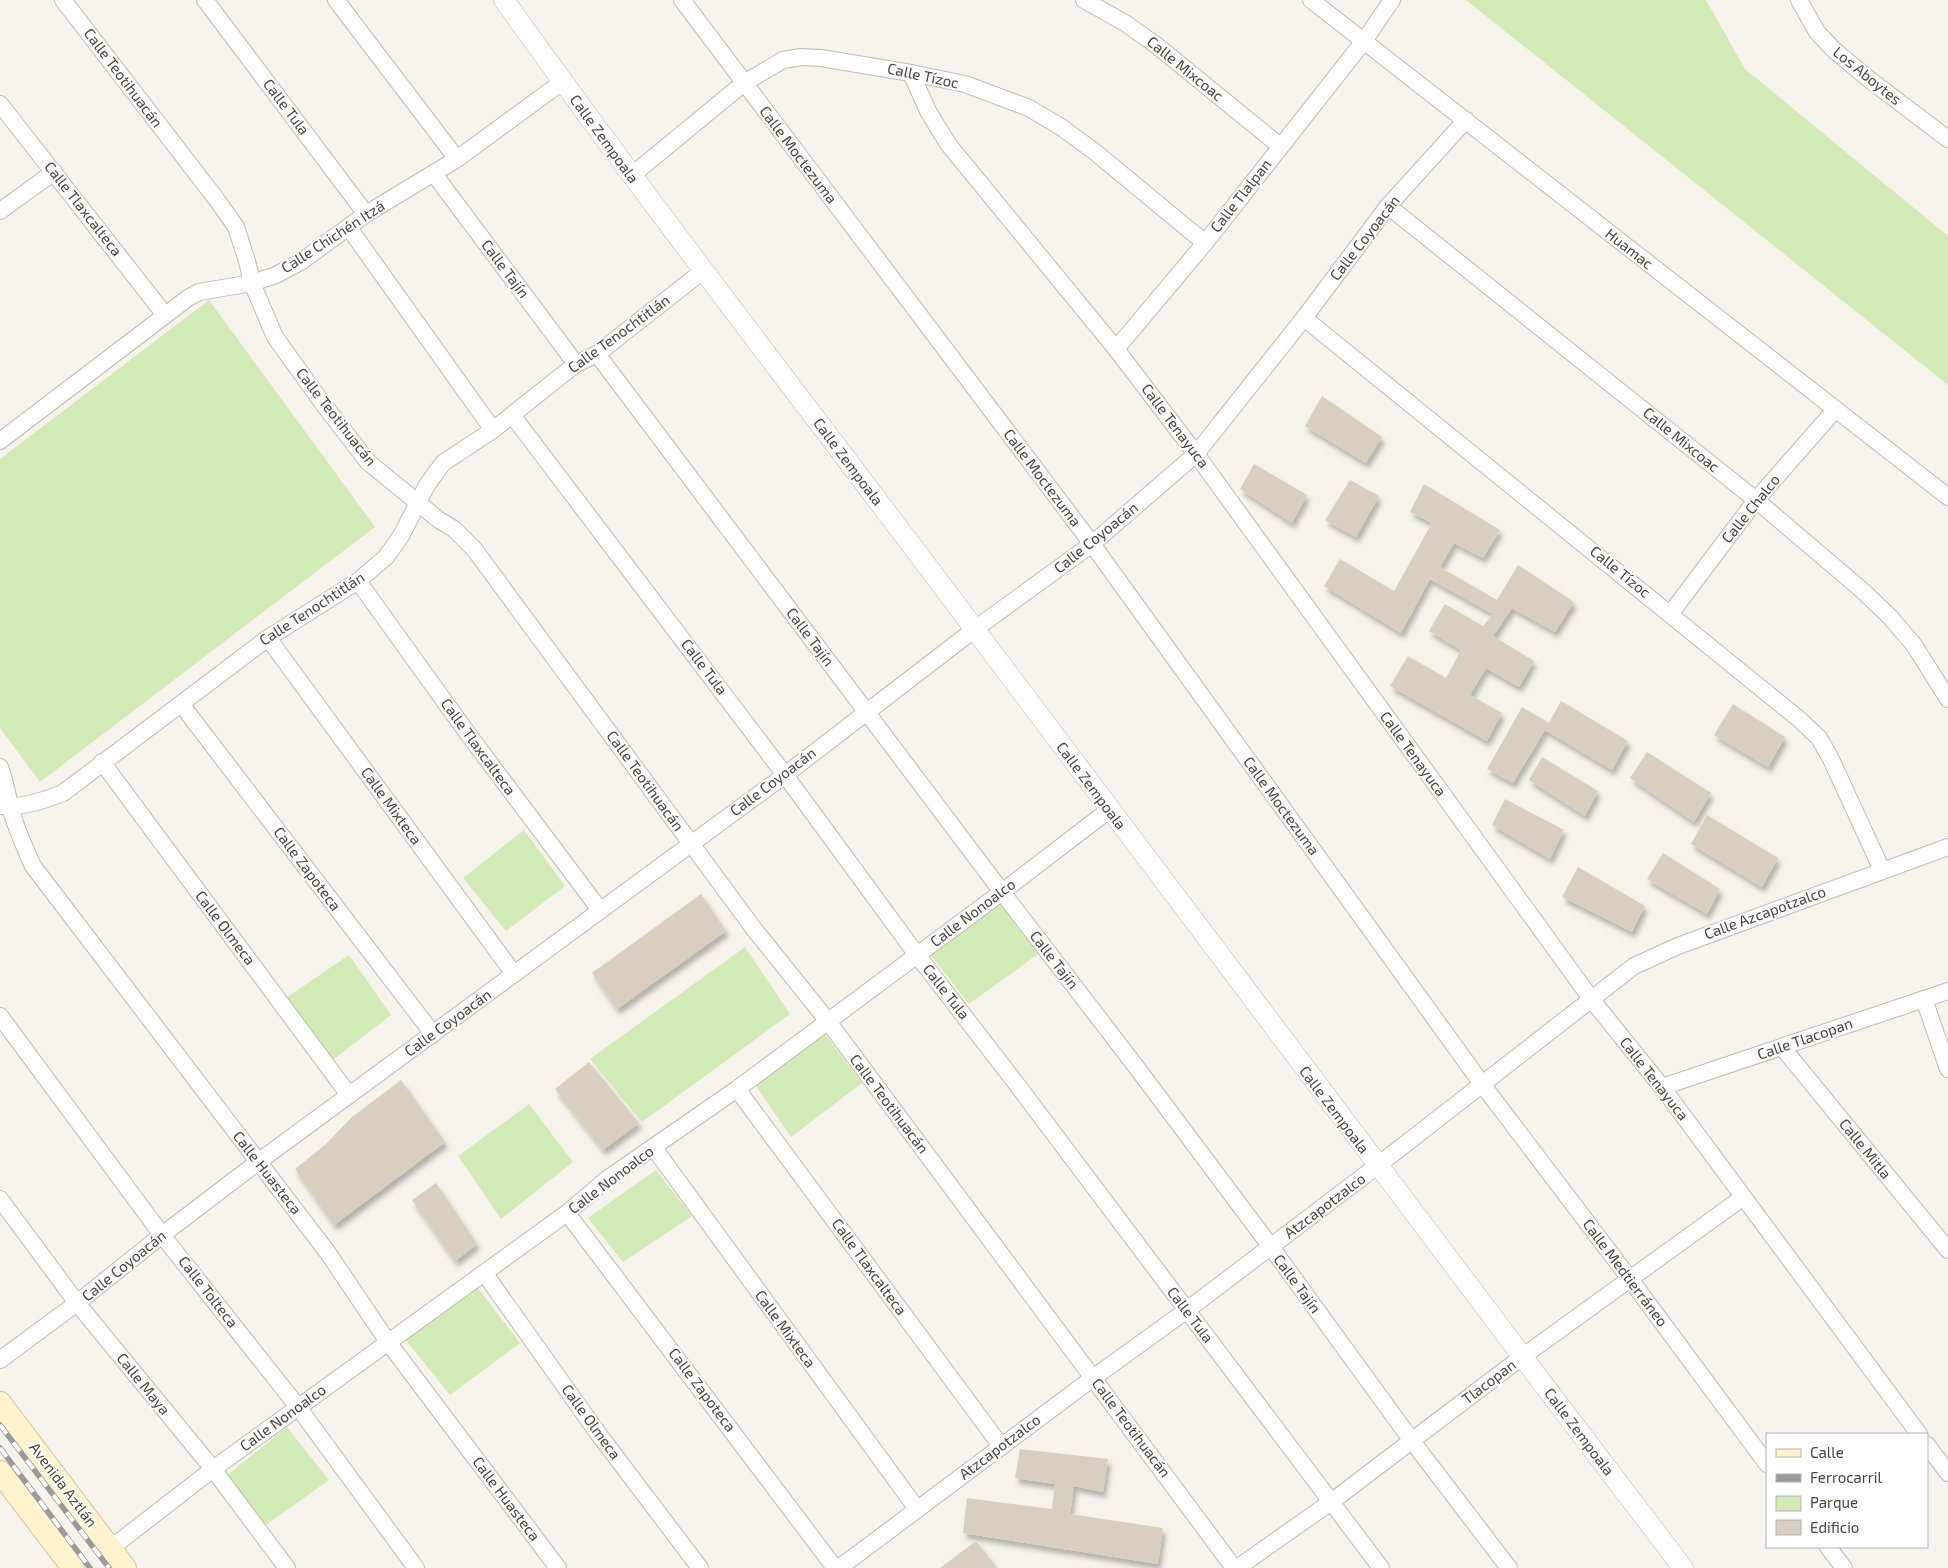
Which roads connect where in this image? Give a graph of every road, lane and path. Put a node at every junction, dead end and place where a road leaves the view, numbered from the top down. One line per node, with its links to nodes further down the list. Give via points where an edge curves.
1 (63, 0): 28 (street, Calle Teotihuacán, via 236,227)
2 (205, 0): 24 (street, Calle Tula)
3 (336, 0): 18 (street)
4 (504, 0): 12 (street, Calle Zempoala)
5 (682, 0): 13 (street, Calle Moctezuma)
6 (1084, 0): 17 (street, Calle Mixcoac, via 1156,45)
7 (1312, 0): 10 (street, Huamac)
8 (1392, 0): 10 (street, Calle Tlalpan)
9 (1799, 0): 16 (street, Los Aboytes, via 1817,32 1834,50)
10 (1364, 41): 15 (street, Huamac); 17 (street, Calle Tlalpan)
11 (911, 73): 13 (street, Calle Tízoc, via 801,57 783,60); 26 (street, Calle Tízoc, via 965,84 1029,108 1095,152); 31 (street, Calle Tenayuca, via 948,144)
12 (562, 82): 18 (street, Calle Chichén Itzá); 21 (street, Calle Zempoala)
13 (744, 83): 21 (street, Calle Tízoc); 42 (street, Calle Moctezuma)
14 (0, 104): 19 (street, Calle Tlaxcalteca)
15 (1466, 120): 22 (street, Calle Coyoacán); 34 (street, Huamac)
16 (1948, 139)
17 (1280, 146): 26 (street, Calle Tlalpan)
18 (457, 159): 20 (street, Calle Chichén Itzá)
19 (54, 172): 23 (street); 29 (street, Calle Tlaxcalteca)
20 (434, 174): 24 (street, Calle Chichén Itzá); 33 (street, Calle Tajín)
21 (631, 176): 27 (street, Calle Zempoala)
22 (1388, 206): 30 (street, Calle Coyoacán); 40 (street, Calle Mixcoac)
23 (0, 210)
24 (366, 214): 25 (street, Calle Chichén Itzá)
25 (349, 228): 28 (street, Calle Chichén Itzá, via 302,261); 36 (street)
26 (1205, 243): 31 (street, Calle Tlalpan)
27 (703, 271): 32 (street, Calle Tenochtitlán); 45 (street, Calle Zempoala)
28 (252, 283): 29 (street, Calle Chichén Itzá, via 200,292); 41 (street, Calle Teotihuacán, via 275,336 324,406 368,462)
29 (165, 315): 37 (street, Calle Chichén Itzá)
30 (1304, 318): 38 (street, Calle Coyoacán); 44 (street, Calle Tízoc)
31 (1116, 349): 38 (street, Calle Tenayuca)
32 (597, 354): 33 (street, Calle Tenochtitlán); 49 (street, Calle Tajín)
33 (576, 364): 35 (street, Calle Tenochtitlán)
34 (1836, 410): 39 (street, Huamac); 40 (street, Calle Chalco)
35 (512, 415): 36 (street, Calle Tenochtitlán); 52 (street, Calle Tula)
36 (492, 430): 41 (street, Calle Tenochtitlán, via 443,463 432,475)
37 (0, 441)
38 (1196, 454): 42 (street, Calle Coyoacán); 64 (street, Calle Tenayuca)
39 (1948, 497)
40 (1756, 500): 44 (street, Calle Chalco); 47 (street, Calle Mixcoac, via 1890,617 1914,645)
41 (418, 502): 43 (street, Calle Tenochtitlán, via 386,557); 55 (street, Calle Teotihuacán, via 474,549)
42 (1092, 544): 45 (street, Calle Coyoacán); 70 (street, Calle Moctezuma)
43 (358, 581): 46 (street, Calle Tenochtitlán); 59 (street, Calle Tlaxcalteca)
44 (1671, 613): 57 (street, Calle Tízoc, via 1819,738)
45 (974, 629): 49 (street, Calle Coyoacán); 54 (street, Calle Zempoala)
46 (268, 638): 48 (street, Calle Tenochtitlán); 61 (street, Calle Mixteca)
47 (1948, 699)
48 (181, 704): 50 (street, Calle Tenochtitlán); 67 (street, Calle Zapoteca)
49 (866, 712): 52 (street, Calle Coyoacán); 58 (street, Calle Tajín)
50 (102, 762): 53 (street, Calle Tenochtitlán, via 63,793); 73 (street, Calle Olmeca)
51 (0, 767): 53 (street, Calle Huasteca, via 6,782)
52 (785, 775): 55 (street, Calle Coyoacán); 60 (street, Calle Tula)
53 (5, 807): 75 (street, Calle Huasteca, via 33,866)
54 (1109, 810): 58 (street, Calle Nonoalco); 76 (street, Calle Zempoala)
55 (691, 844): 59 (street, Calle Coyoacán); 66 (street, Calle Teotihuacán)
56 (1948, 846): 57 (street, Calle Azcapotzalco)
57 (1882, 870): 64 (street, Calle Azcapotzalco, via 1678,946 1634,966)
58 (1002, 892): 60 (street, Calle Nonoalco); 81 (street, Calle Tajín)
59 (600, 910): 61 (street, Calle Coyoacán)
60 (917, 955): 66 (street, Calle Nonoalco); 86 (street, Calle Tula)
61 (514, 974): 67 (street, Calle Coyoacán)
62 (1948, 991): 63 (street, Calle Tlacopan)
63 (1924, 999): 68 (street, Calle Tlacopan); 69 (street)
64 (1592, 1000): 70 (street, Atzcapotzalco); 71 (street, Calle Tenayuca)
65 (0, 1016): 80 (street, Calle Tolteca)
66 (827, 1020): 72 (street, Calle Nonoalco); 90 (street, Calle Teotihuacán)
67 (433, 1034): 73 (street, Calle Coyoacán)
68 (1782, 1047): 71 (street, Calle Tlacopan); 82 (street, Calle Mitla)
69 (1948, 1069)
70 (1482, 1084): 76 (street, Atzcapotzalco); 84 (street, Calle Medtierráneo)
71 (1662, 1087): 77 (street, Calle Tenayuca)
72 (737, 1089): 74 (street, Calle Nonoalco); 95 (street, Calle Tlaxcalteca)
73 (349, 1095): 75 (street, Calle Coyoacán)
74 (654, 1148): 79 (street, Calle Nonoalco, via 607,1179); 102 (street, Calle Mixteca)
75 (258, 1162): 80 (street, Calle Coyoacán); 87 (street, Calle Huasteca, via 328,1253)
76 (1377, 1166): 81 (street, Atzcapotzalco); 88 (street, Calle Zempoala)
77 (1742, 1198): 84 (street, Tlacopan); 93 (street, Calle Tenayuca)
78 (0, 1199): 85 (street, Calle Maya)
79 (567, 1214): 83 (street, Calle Nonoalco); 111 (street, Calle Zapoteca)
80 (162, 1235): 85 (street, Calle Coyoacán); 92 (street, Calle Tolteca)
81 (1271, 1247): 86 (street, Atzcapotzalco); 94 (street, Calle Tajín)
82 (1948, 1250)
83 (485, 1274): 87 (street, Calle Nonoalco); 110 (street, Calle Olmeca, via 597,1432)
84 (1630, 1279): 88 (street, Tlacopan); 97 (street, Calle Medtierráneo)
85 (77, 1303): 89 (street, Calle Coyoacán); 98 (street, Calle Maya)
86 (1187, 1310): 90 (street, Atzcapotzalco); 101 (street, Calle Tula)
87 (388, 1342): 92 (street, Calle Nonoalco); 109 (street, Calle Huasteca)
88 (1522, 1357): 94 (street, Tlacopan); 115 (street, Calle Zempoala)
89 (0, 1360)
90 (1094, 1378): 95 (street, Atzcapotzalco); 112 (street, Calle Teotihuacán)
91 (0, 1403): 103 (main road, Avenida Aztlán)
92 (298, 1407): 98 (street, Calle Nonoalco); 108 (street, Calle Tolteca)
93 (1918, 1433)
94 (1412, 1441): 101 (street, Tlacopan); 114 (street, Calle Tajín)
95 (1001, 1446): 102 (street, Atzcapotzalco)
96 (1928, 1446): 100 (street)
97 (1766, 1463)
98 (213, 1470): 103 (street, Calle Nonoalco); 107 (street, Calle Maya)
99 (0, 1472): 105 (main road)
100 (1948, 1474)
101 (1331, 1502): 112 (street, Tlacopan); 113 (street, Calle Tula)
102 (917, 1509): 111 (street, Atzcapotzalco)
103 (111, 1548): 106 (main road, Avenida Aztlán)
104 (1829, 1548): 116 (street)
105 (72, 1568)
106 (125, 1568)
107 (287, 1568)
108 (416, 1568)
109 (558, 1568)
110 (700, 1568)
111 (837, 1568)
112 (1236, 1568)
113 (1381, 1568)
114 (1509, 1568)
115 (1683, 1568)
116 (1844, 1568)

